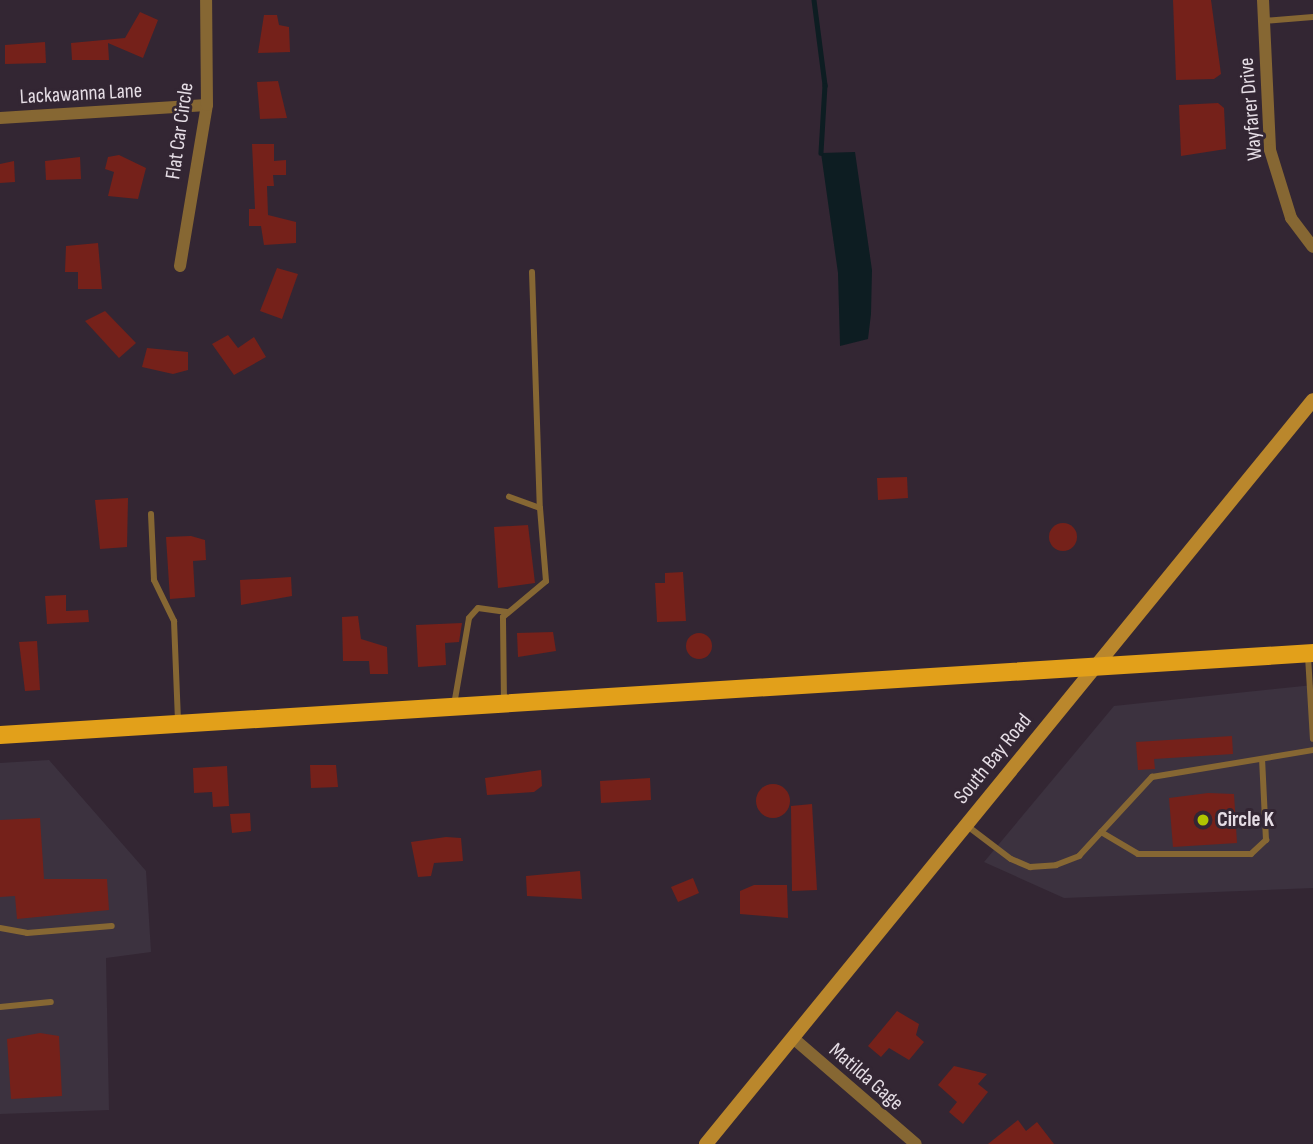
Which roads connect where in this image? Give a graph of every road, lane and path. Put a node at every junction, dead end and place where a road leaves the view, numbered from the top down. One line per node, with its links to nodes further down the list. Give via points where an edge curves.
1 (206, 0): 5 (street, Flat Car Circle)
2 (1263, 0): 4 (street, Wayfarer Drive)
3 (1313, 17): 4 (lane)
4 (1264, 21): 7 (street, Wayfarer Drive, via 1270,150 1291,218)
5 (207, 105): 6 (street, Lackawanna Lane); 8 (street, Flat Car Circle)
6 (0, 118)
7 (1313, 247)
8 (180, 266)
9 (532, 272): 12 (lane)
10 (1313, 400): 16 (street, South Bay Road)
11 (509, 497): 12 (lane)
12 (540, 508): 14 (lane, via 546,581)
13 (152, 513): 19 (lane, via 154,580 173,621)
14 (507, 611): 17 (lane); 18 (lane, via 478,608 469,618)
15 (1311, 653): 16 (main road); 20 (lane)
16 (1095, 667): 17 (main road); 25 (street, South Bay Road)
17 (504, 704): 18 (main road)
18 (454, 707): 19 (main road)
19 (178, 724): 21 (main road)
20 (1313, 731): 22 (lane)
21 (0, 735)
22 (1313, 739)
23 (1313, 750): 24 (lane)
24 (1262, 759): 26 (lane, via 1152,777); 26 (lane, via 1266,840 1251,854 1138,854)
25 (966, 825): 26 (lane, via 1030,867 1079,856); 31 (street, South Bay Road)
26 (1101, 832)
27 (112, 926): 28 (lane, via 27,933)
28 (0, 928)
29 (51, 1002): 30 (lane)
30 (0, 1007)
31 (793, 1038): 32 (street, South Bay Road); 33 (street, Matilda Gage)
32 (706, 1144)
33 (916, 1144)

